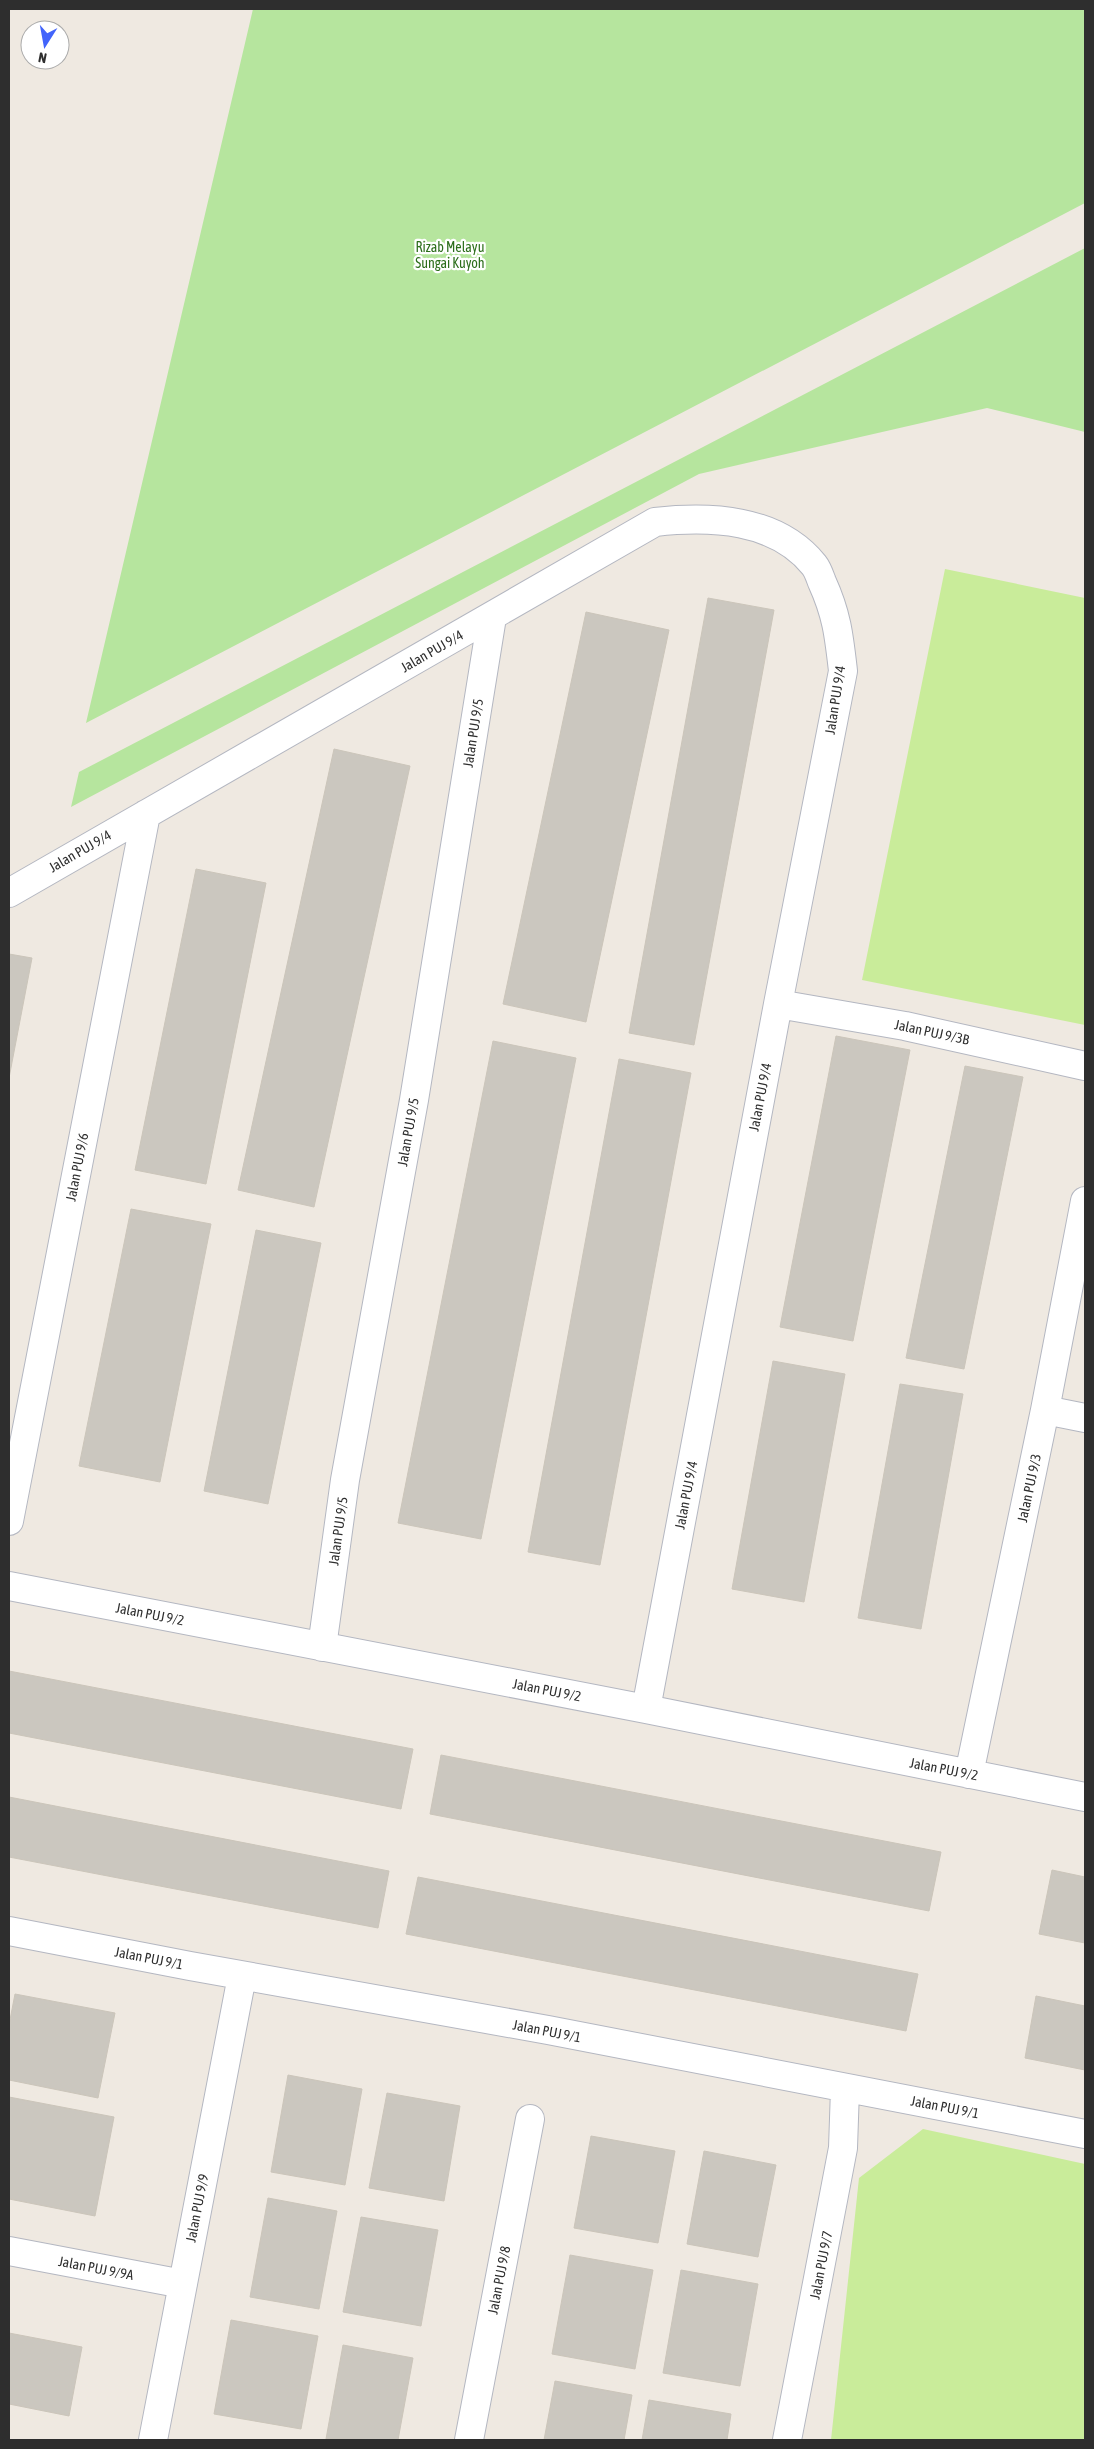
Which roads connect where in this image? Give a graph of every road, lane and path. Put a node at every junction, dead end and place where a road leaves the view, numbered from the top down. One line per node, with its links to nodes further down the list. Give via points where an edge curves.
1 (492, 617): 2 (street, Jalan PUJ 9/4); 4 (street, Jalan PUJ 9/4, via 656,522 693,518 724,520 756,528 789,542 815,566 838,624 843,671); 11 (street, Jalan PUJ 9/5, via 414,1100 345,1480)
2 (146, 814): 3 (street, Jalan PUJ 9/4); 9 (street, Jalan PUJ 9/6)
3 (9, 892)
4 (778, 1004): 5 (street, Jalan PUJ 9/3B, via 905,1026); 12 (street, Jalan PUJ 9/4)
5 (1085, 1066)
6 (1085, 1202): 7 (street, Jalan PUJ 9/3)
7 (1045, 1410): 8 (street); 13 (street, Jalan PUJ 9/3)
8 (1085, 1418)
9 (9, 1521)
10 (9, 1586): 11 (street, Jalan PUJ 9/2)
11 (322, 1647): 12 (street, Jalan PUJ 9/2)
12 (646, 1709): 13 (street, Jalan PUJ 9/2)
13 (969, 1774): 14 (street, Jalan PUJ 9/2)
14 (1085, 1797)
15 (9, 1931): 16 (street, Jalan PUJ 9/1)
16 (242, 1976): 17 (street, Jalan PUJ 9/1, via 548,2030); 21 (street, Jalan PUJ 9/9)
17 (845, 2089): 19 (street, Jalan PUJ 9/1); 24 (street, Jalan PUJ 9/7, via 843,2148)
18 (530, 2119): 23 (street, Jalan PUJ 9/8)
19 (1085, 2134)
20 (9, 2251): 21 (street, Jalan PUJ 9/9A)
21 (183, 2284): 22 (street, Jalan PUJ 9/9)
22 (153, 2440)
23 (469, 2440)
24 (787, 2440)

